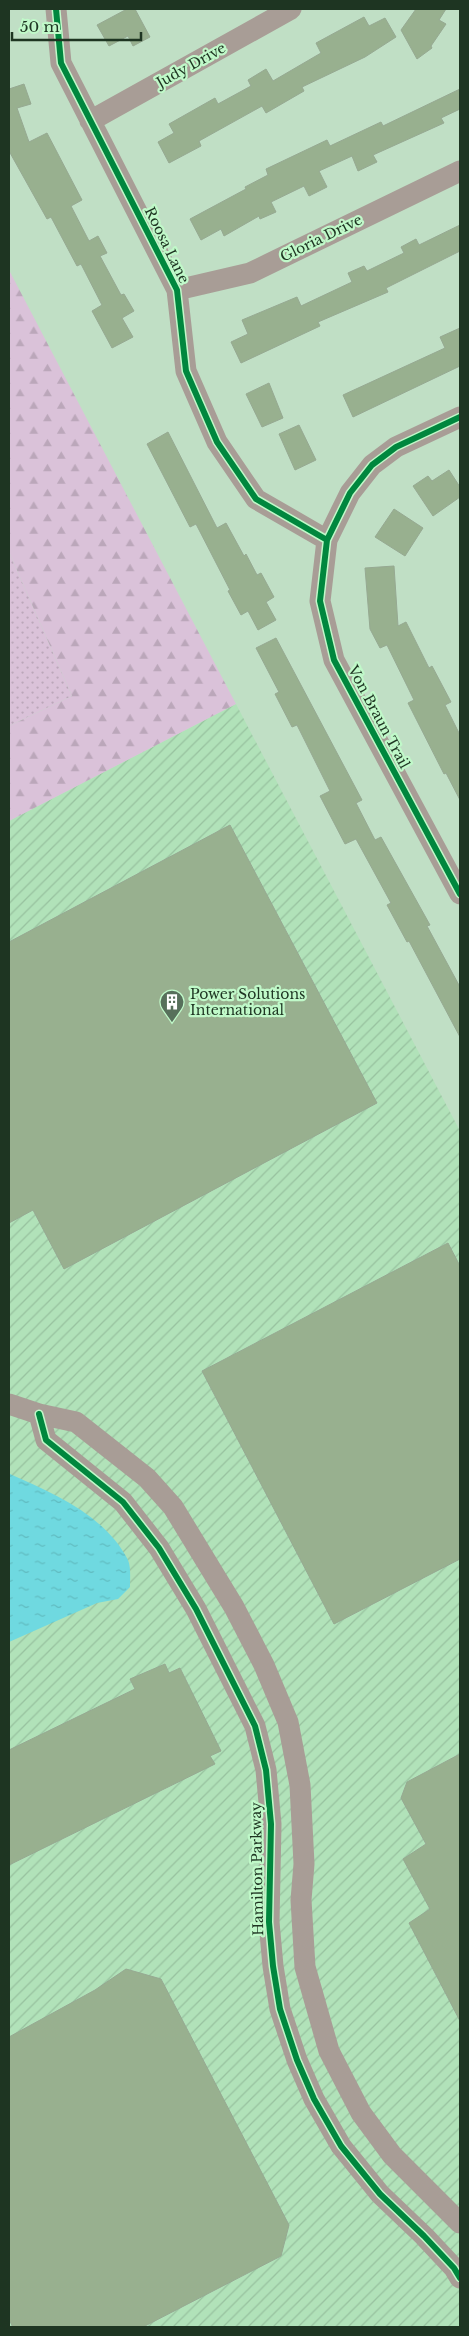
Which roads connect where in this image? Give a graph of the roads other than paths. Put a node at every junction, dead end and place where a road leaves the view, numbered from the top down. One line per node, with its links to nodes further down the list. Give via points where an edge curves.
1 (56, 9): 3 (street, Roosa Lane, via 61,62)
2 (291, 9): 3 (street, Judy Drive)
3 (90, 121): 5 (street, Roosa Lane)
4 (460, 171): 5 (street, Gloria Drive, via 250,273)
5 (177, 290): 7 (street, Roosa Lane, via 186,370 217,442 256,499)
6 (460, 417): 7 (street, Von Braun Trail, via 396,447 372,466 350,492)
7 (327, 540): 8 (street, Von Braun Trail, via 320,601 334,660)
8 (460, 894)
9 (9, 1404): 10 (street)
10 (39, 1414): 11 (street, via 76,1422 147,1478 173,1507 238,1615 288,1722 300,1785 305,1967 329,2051 361,2113 392,2155); 12 (street, Hamilton Parkway, via 46,1440 123,1502 159,1548 196,1609 251,1718 266,1770 271,1824 269,1922 273,1966 280,2010 297,2060 314,2100 341,2146 380,2194 424,2236)
11 (460, 2223)
12 (460, 2278)

